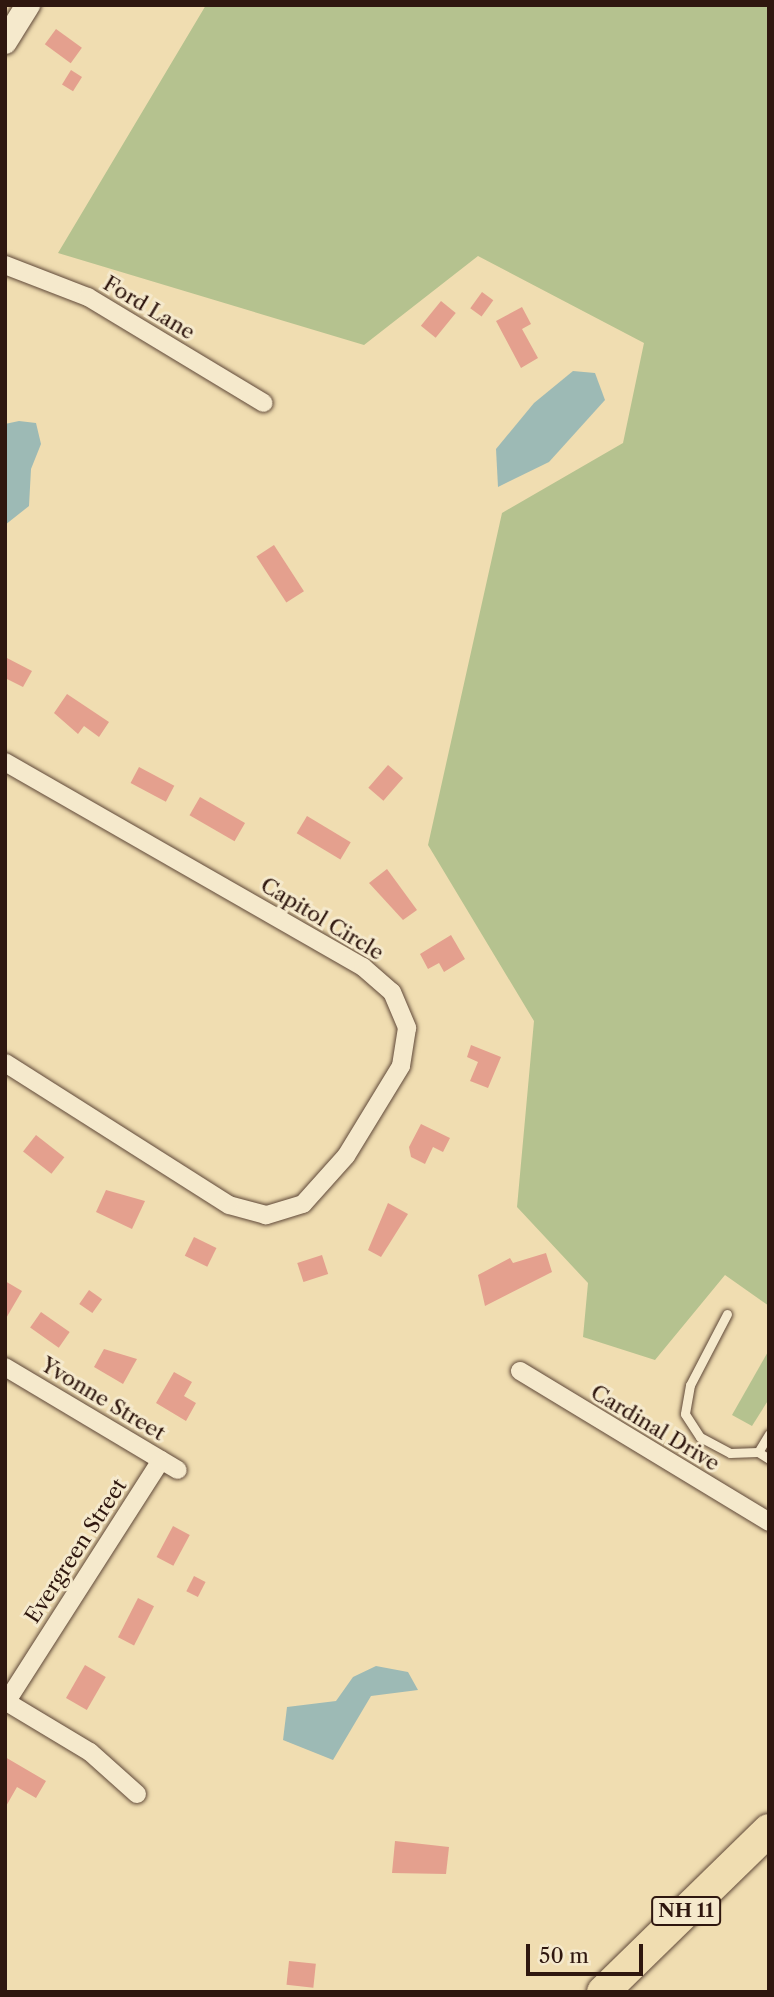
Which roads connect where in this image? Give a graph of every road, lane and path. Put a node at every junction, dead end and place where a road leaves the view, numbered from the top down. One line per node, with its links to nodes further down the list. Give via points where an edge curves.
1 (28, 5): 2 (street)
2 (5, 42)
3 (5, 265): 4 (street, Ford Lane, via 88,297)
4 (264, 403)
5 (5, 762): 6 (street, Capitol Circle, via 363,967 393,992 407,1028 401,1066 346,1156 303,1204 266,1215 229,1205)
6 (5, 1063)
7 (727, 1314): 11 (lane, via 690,1385 685,1414 699,1437 720,1448)
8 (5, 1367): 13 (street, Yvonne Street)
9 (520, 1371): 15 (street, Cardinal Drive)
10 (769, 1434): 11 (lane)
11 (758, 1452): 12 (lane)
12 (769, 1459)
13 (161, 1460): 14 (street, Yvonne Street); 16 (street, Evergreen Street)
14 (178, 1470)
15 (769, 1522)
16 (6, 1701): 17 (street, via 90,1752)
17 (137, 1794)
18 (769, 1830): 19 (highway, NH 11)
19 (603, 1992)

